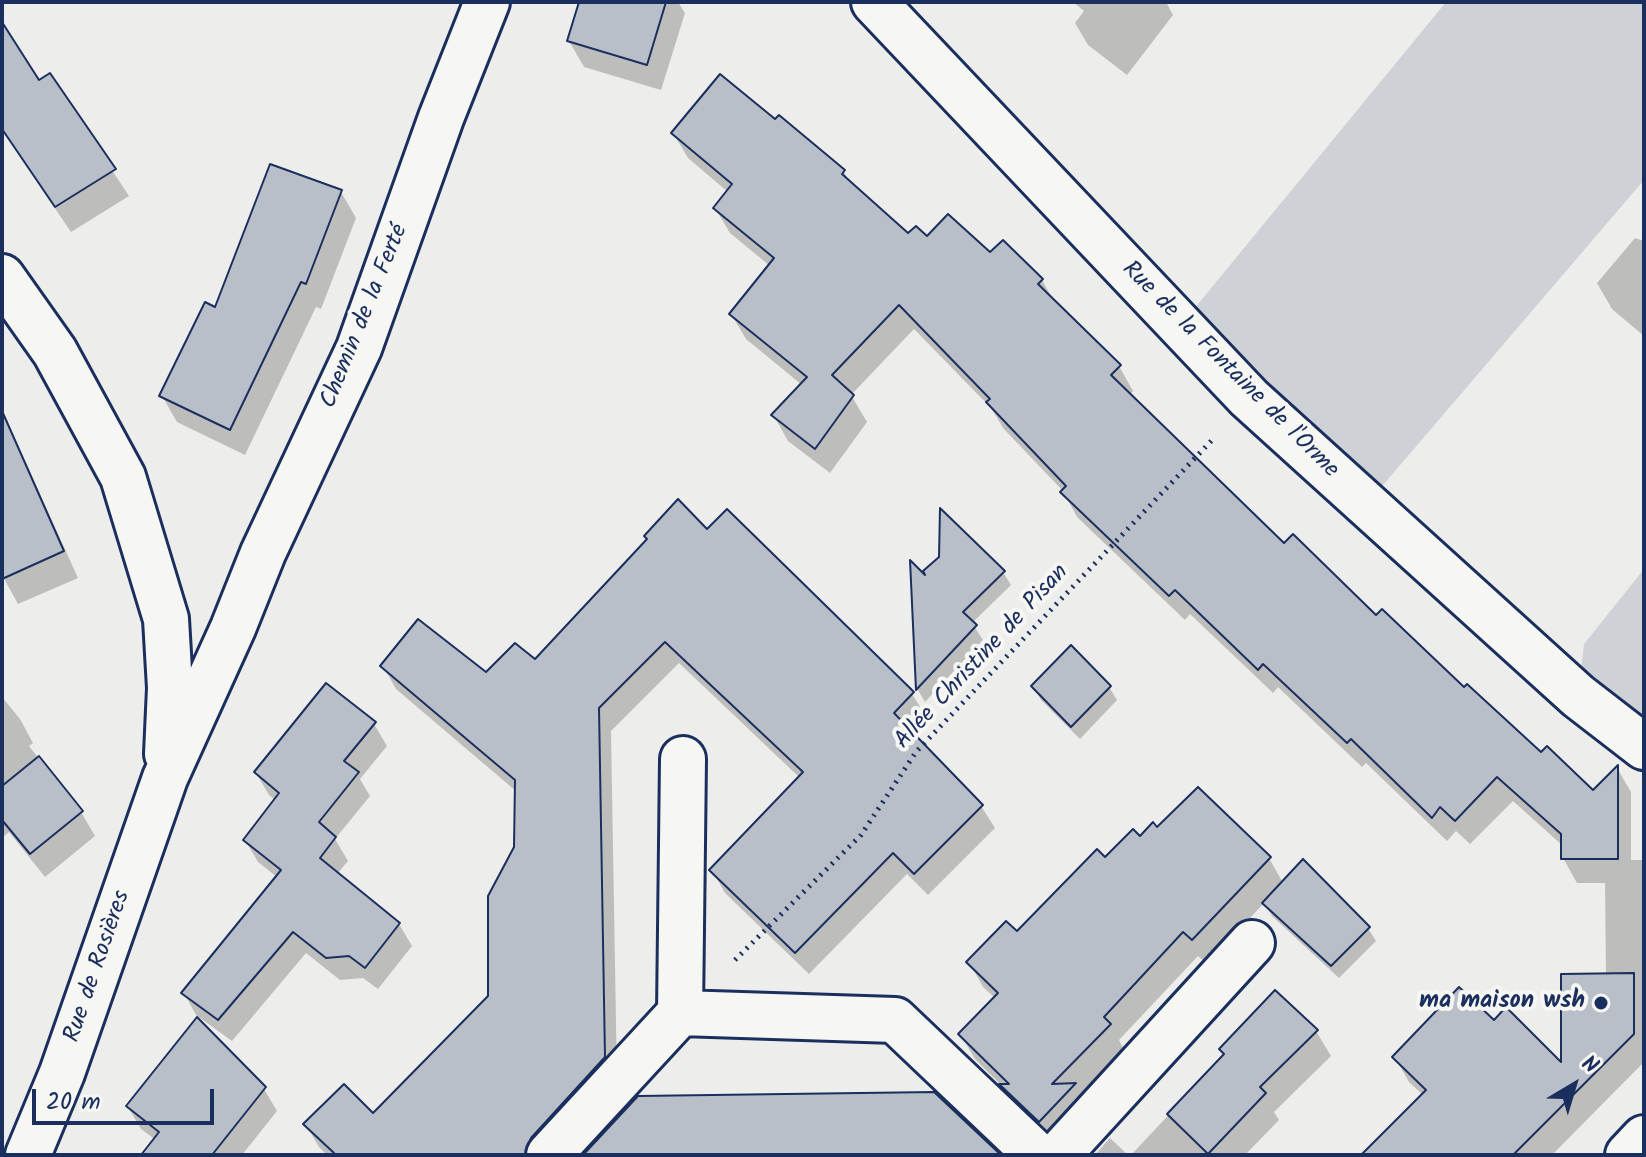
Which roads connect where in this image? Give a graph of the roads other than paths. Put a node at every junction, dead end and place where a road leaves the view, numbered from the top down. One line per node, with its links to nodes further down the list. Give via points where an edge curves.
1 (487, 2): 5 (street, Chemin de la Ferté, via 359,348)
2 (874, 2): 6 (street, Rue de la Fontaine de l'Orme, via 1249,398 1578,696)
3 (2, 277): 4 (street, Rue de Rosières, via 55,352 123,477)
4 (166, 619): 5 (street); 8 (street, Rue de Rosières, via 170,688)
5 (233, 628): 8 (street, Rue de Rosières)
6 (1644, 747)
7 (683, 759): 10 (street)
8 (165, 778): 12 (street, Rue de Rosières)
9 (1252, 943): 15 (street)
10 (680, 1013): 13 (street); 14 (street, via 895,1020)
11 (1644, 1138): 16 (street)
12 (28, 1155)
13 (549, 1155)
14 (1037, 1155)
15 (1058, 1155)
16 (1628, 1155)

